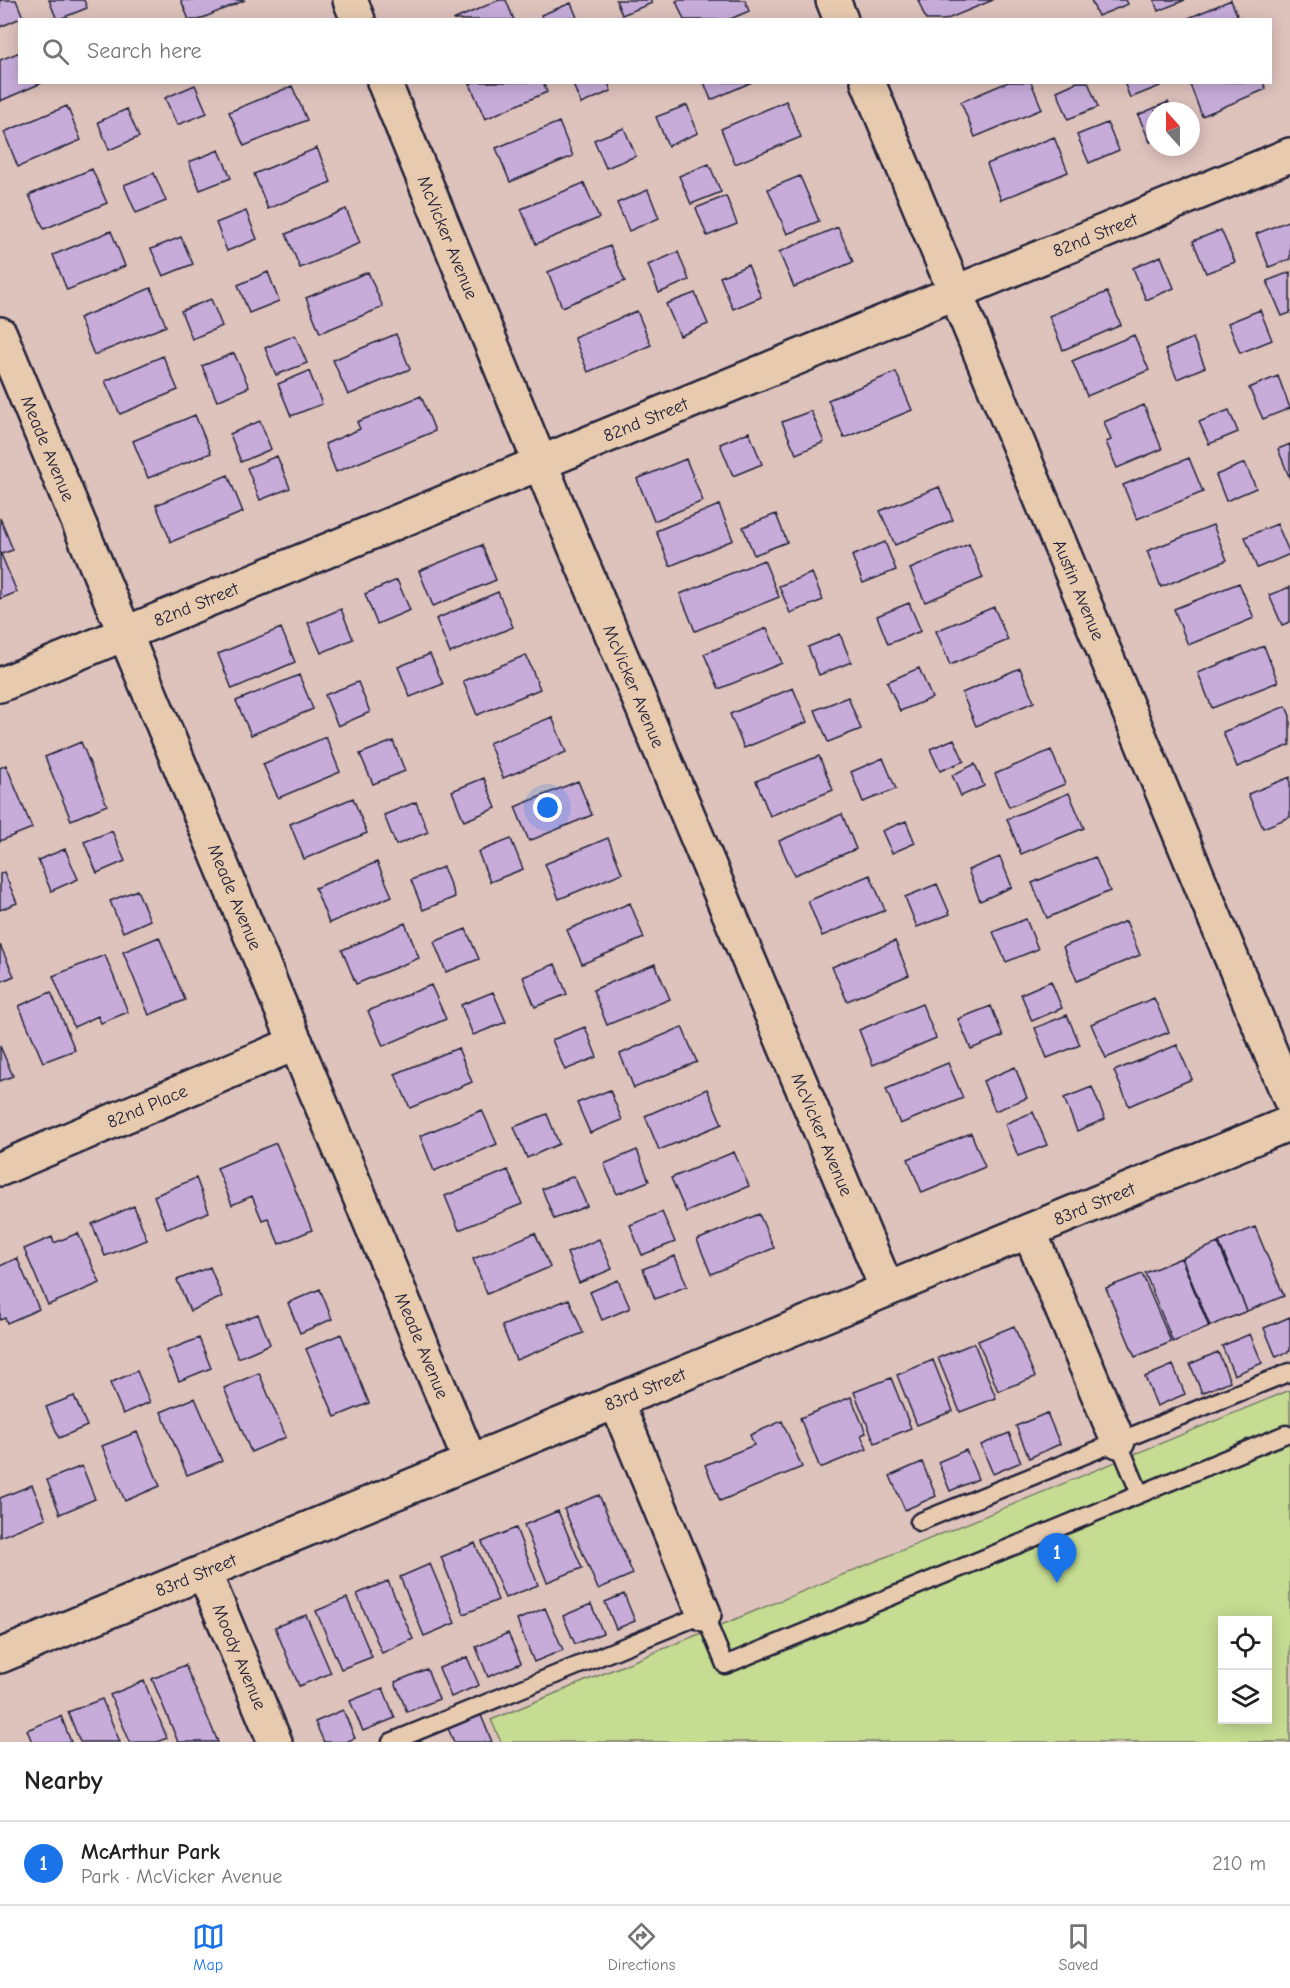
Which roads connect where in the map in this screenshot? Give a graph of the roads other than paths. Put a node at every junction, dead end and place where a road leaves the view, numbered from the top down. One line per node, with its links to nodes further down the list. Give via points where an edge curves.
1 (351, 0): 3 (street)
2 (833, 0): 4 (street)
3 (357, 18)
4 (840, 18)
5 (385, 84): 10 (street, McVicker Avenue)
6 (869, 84): 8 (street, Austin Avenue)
7 (1290, 155): 8 (street, 82nd Street)
8 (955, 292): 10 (street, 82nd Street); 14 (street, Austin Avenue)
9 (0, 334): 11 (street, Meade Avenue)
10 (540, 462): 11 (street, 82nd Street); 18 (street, McVicker Avenue)
11 (124, 633): 12 (street, 82nd Street); 13 (street, Meade Avenue)
12 (0, 685)
13 (296, 1043): 16 (street, 82nd Place); 23 (street, Meade Avenue)
14 (1290, 1099)
15 (1290, 1123): 17 (street, 83rd Street)
16 (0, 1169)
17 (1029, 1231): 18 (street, 83rd Street); 22 (street)
18 (887, 1289): 20 (street, 83rd Street)
19 (1290, 1372): 22 (lane)
20 (616, 1401): 23 (street, 83rd Street); 27 (street)
21 (1286, 1434): 24 (lane)
22 (1118, 1441): 24 (lane); 25 (lane)
23 (470, 1461): 26 (street, 83rd Street)
24 (1140, 1494): 27 (lane, via 725,1665)
25 (919, 1522)
26 (204, 1572): 28 (street, 83rd Street); 29 (street, Moody Avenue)
27 (704, 1614): 30 (lane)
28 (0, 1656)
29 (275, 1742)
30 (391, 1742)

